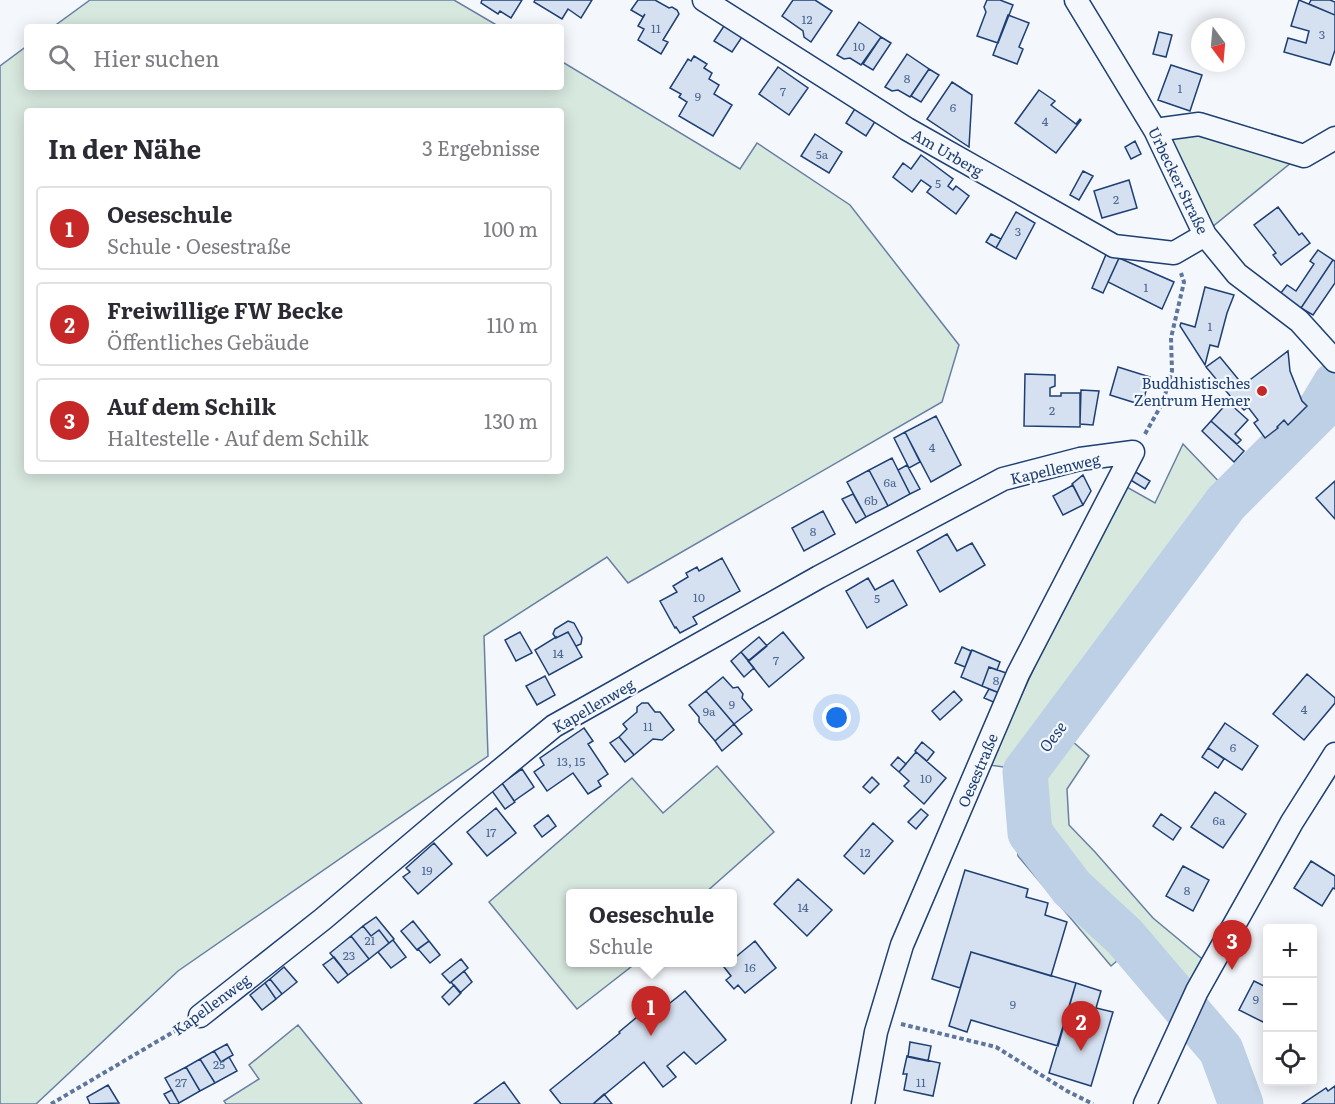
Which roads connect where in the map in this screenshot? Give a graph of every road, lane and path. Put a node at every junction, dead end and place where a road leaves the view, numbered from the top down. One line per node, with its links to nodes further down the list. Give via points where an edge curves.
1 (704, 0): 6 (street, Am Urberg, via 907,129 1114,246)
2 (1076, 0): 3 (street, Urbecker Straße)
3 (1155, 130): 4 (street, via 1199,124 1304,156); 5 (street, Urbecker Straße)
4 (1335, 138)
5 (1205, 235): 6 (street); 7 (street, Urbecker Straße, via 1237,274 1299,321)
6 (1174, 253): 8 (path, via 1184,282 1171,338 1172,371 1164,402)
7 (1335, 361)
8 (1133, 452): 10 (street, Kapellenweg, via 1080,459 1003,480 819,577 554,726 323,920); 11 (street, Oesestraße, via 1018,674 902,945)
9 (1335, 754): 15 (street, via 1197,991)
10 (200, 1016): 12 (path, Kapellenweg)
11 (880, 1019): 13 (street, Oesestraße); 14 (path, via 996,1047)
12 (51, 1104)
13 (863, 1104)
14 (1093, 1104)
15 (1145, 1104)

